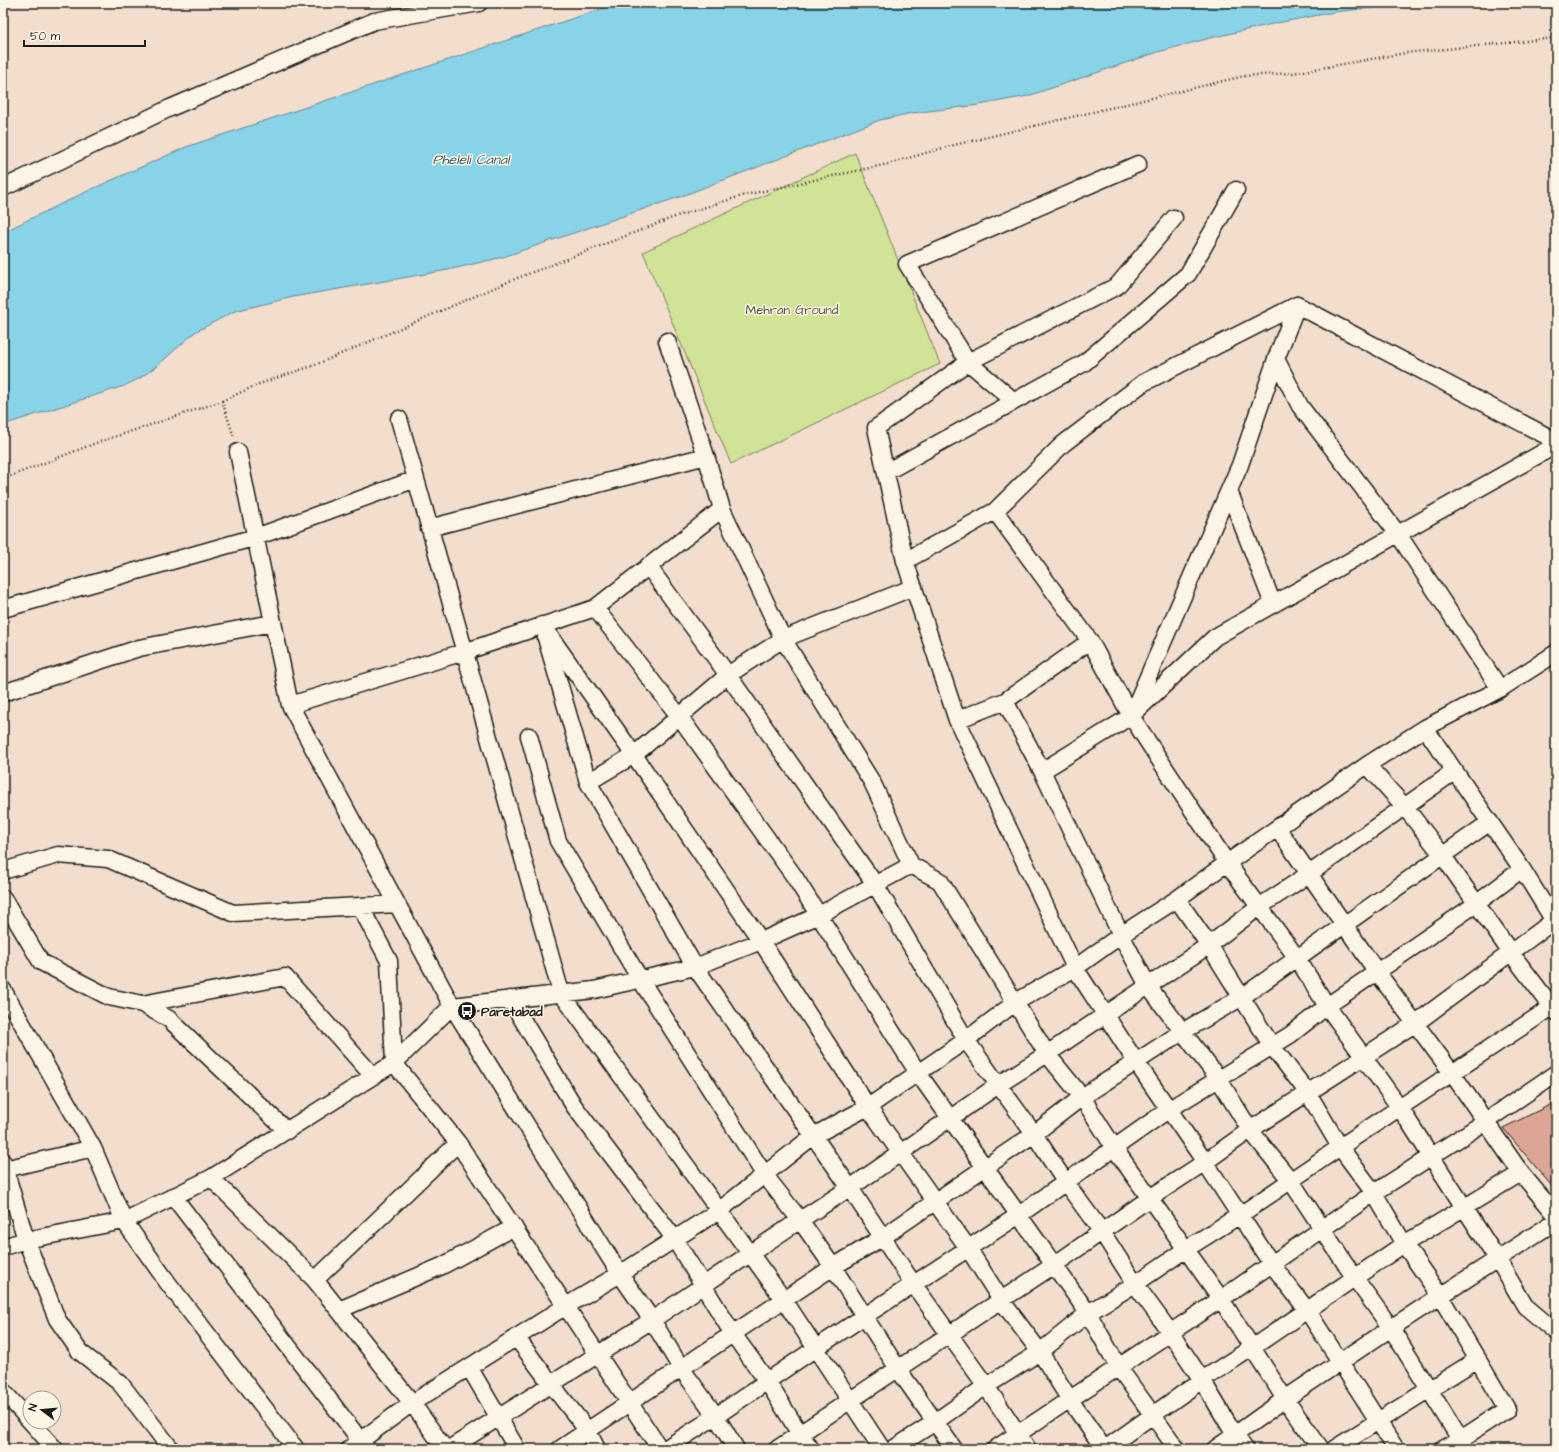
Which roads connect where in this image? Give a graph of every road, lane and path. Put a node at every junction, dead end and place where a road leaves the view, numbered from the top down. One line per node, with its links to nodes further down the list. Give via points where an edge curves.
1 (479, 3): 4 (street, via 374,21 170,108)
2 (1556, 38): 11 (path, via 1405,53 1294,73 1244,76 946,147 888,164 745,195 677,216 515,279 316,365 259,384)
3 (1138, 164): 10 (street, via 907,264)
4 (3, 188)
5 (1236, 190): 12 (street, via 1188,274 1084,363)
6 (1174, 218): 10 (street, via 1116,286)
7 (1297, 305): 9 (street); 14 (street); 23 (street, via 1143,383 1063,444)
8 (667, 341): 17 (street)
9 (1276, 359): 21 (street); 25 (street, via 1300,406)
10 (968, 362): 12 (street); 18 (street, via 876,428)
11 (222, 401): 16 (path); 19 (path, via 96,443)
12 (1014, 401): 18 (street)
13 (399, 419): 20 (street)
14 (1556, 441)
15 (1556, 445): 25 (street)
16 (238, 452): 26 (street)
17 (706, 456): 22 (street); 24 (street)
18 (886, 472): 27 (street)
19 (3, 479)
20 (416, 479): 24 (street); 26 (street)
21 (1229, 491): 30 (street); 45 (street)
22 (722, 508): 28 (street); 35 (street)
23 (995, 511): 27 (street); 36 (street)
24 (429, 528): 37 (street)
25 (1398, 534): 30 (street); 40 (street)
26 (256, 537): 32 (street); 33 (street)
27 (905, 561): 29 (street)
28 (648, 566): 31 (street); 39 (street)
29 (914, 587): 35 (street); 46 (street)
30 (1273, 604): 45 (street, via 1215,637)
31 (595, 608): 34 (street); 44 (street)
32 (3, 609)
33 (273, 623): 41 (street, via 139,648); 43 (street)
34 (542, 625): 37 (street); 49 (street); 53 (street)
35 (783, 639): 39 (street); 59 (street, via 872,782)
36 (1090, 641): 42 (street); 45 (street)
37 (464, 652): 43 (street); 84 (street)
38 (1556, 653): 40 (street)
39 (728, 675): 44 (street); 63 (street)
40 (1500, 689): 47 (street)
41 (3, 693)
42 (1005, 701): 46 (street); 51 (street)
43 (290, 705): 66 (street)
44 (679, 716): 49 (street); 70 (street, via 794,876)
45 (1131, 716): 51 (street); 58 (street)
46 (957, 720): 79 (street)
47 (1425, 728): 50 (street); 52 (street)
48 (529, 736): 81 (street, via 558,841)
49 (634, 755): 53 (street); 74 (street)
50 (1368, 765): 54 (street); 56 (street)
51 (1042, 771): 73 (street)
52 (1455, 771): 54 (street); 55 (street)
53 (588, 782): 78 (street)
54 (1404, 806): 57 (street); 62 (street)
55 (1490, 822): 57 (street); 60 (street)
56 (1278, 829): 58 (street); 62 (street)
57 (1443, 856): 67 (street); 72 (street)
58 (1226, 863): 65 (street); 69 (street)
59 (911, 865): 63 (street); 87 (street, via 940,881)
60 (1522, 869): 67 (street); 71 (street)
61 (3, 871): 68 (street, via 58,855 108,859 233,913)
62 (1309, 874): 69 (street); 72 (street)
63 (875, 884): 70 (street); 95 (street)
64 (3, 898): 88 (street, via 41,962 109,997)
65 (1178, 899): 73 (street); 75 (street)
66 (397, 904): 68 (street); 89 (street)
67 (1476, 904): 76 (street); 80 (street)
68 (360, 906): 100 (street, via 389,961)
69 (1259, 907): 75 (street); 77 (street)
70 (817, 916): 74 (street); 101 (street)
71 (1555, 921): 76 (street)
72 (1345, 924): 77 (street); 80 (street)
73 (1121, 935): 79 (street); 82 (street)
74 (761, 941): 78 (street); 109 (street)
75 (1209, 945): 82 (street); 85 (street)
76 (1511, 954): 91 (street); 93 (street)
77 (1297, 958): 85 (street); 90 (street)
78 (695, 967): 81 (street); 117 (street)
79 (1075, 968): 87 (street); 92 (street)
80 (1377, 972): 90 (street); 93 (street)
81 (640, 979): 84 (street, via 594,990); 128 (street)
82 (1148, 986): 92 (street); 94 (street)
83 (3, 990): 120 (street)
84 (561, 993): 86 (street); 138 (street)
85 (1242, 997): 94 (street); 96 (street)
86 (510, 999): 89 (street); 149 (street, via 574,1106)
87 (1016, 1002): 95 (street); 97 (street)
88 (142, 1004): 104 (street, via 285,977); 115 (street, via 169,1019)
89 (452, 1006): 100 (street); 160 (street)
90 (1327, 1006): 96 (street); 98 (street)
91 (1554, 1009): 102 (street)
92 (1105, 1015): 97 (street); 99 (street)
93 (1416, 1023): 98 (street); 102 (street)
94 (1182, 1032): 99 (street); 105 (street)
95 (966, 1040): 101 (street); 106 (street)
96 (1272, 1046): 105 (street); 107 (street)
97 (1047, 1054): 106 (street); 108 (street)
98 (1364, 1057): 107 (street); 110 (street)
99 (1136, 1062): 108 (street); 111 (street)
100 (394, 1063): 104 (street); 118 (street)
101 (918, 1073): 109 (street); 112 (street)
102 (1452, 1073): 110 (street); 113 (street)
103 (1556, 1073): 113 (street)
104 (373, 1076): 115 (street)
105 (1218, 1078): 111 (street); 114 (street)
106 (998, 1085): 112 (street); 116 (street)
107 (1308, 1093): 114 (street); 119 (street)
108 (1082, 1097): 116 (street); 121 (street)
109 (868, 1107): 117 (street); 122 (street)
110 (1400, 1108): 119 (street); 123 (street)
111 (1168, 1110): 121 (street); 124 (street)
112 (950, 1119): 122 (street); 126 (street)
113 (1485, 1122): 123 (street); 127 (street)
114 (1250, 1130): 124 (street); 130 (street)
115 (287, 1131): 129 (street)
116 (1034, 1134): 126 (street); 131 (street)
117 (813, 1136): 128 (street); 132 (street)
118 (458, 1144): 145 (street); 162 (street)
119 (1340, 1146): 130 (street); 133 (street)
120 (93, 1148): 125 (street); 142 (street)
121 (1114, 1148): 131 (street); 135 (street)
122 (901, 1153): 132 (street); 136 (street)
123 (1430, 1157): 133 (street); 137 (street)
124 (1205, 1162): 135 (street); 140 (street)
125 (4, 1166): 150 (street)
126 (986, 1168): 136 (street); 139 (street)
127 (1521, 1173): 137 (street); 141 (street)
128 (764, 1174): 138 (street); 143 (street)
129 (211, 1178): 134 (street); 162 (street)
130 (1291, 1181): 140 (street); 146 (street)
131 (1066, 1183): 139 (street); 147 (street)
132 (850, 1188): 143 (street); 148 (street)
133 (1374, 1193): 146 (street); 151 (street)
134 (173, 1196): 142 (street); 215 (street)
135 (1150, 1198): 147 (street); 154 (street)
136 (936, 1201): 148 (street); 153 (street)
137 (1464, 1207): 151 (street); 156 (street)
138 (720, 1210): 149 (street); 155 (street)
139 (1019, 1215): 153 (street); 158 (street)
140 (1240, 1215): 154 (street); 157 (street)
141 (1556, 1216)
142 (124, 1220): 150 (street); 218 (street, via 168,1283)
143 (800, 1220): 155 (street); 159 (street)
144 (1556, 1221): 156 (street)
145 (514, 1227): 170 (street); 171 (street, via 442,1266)
146 (1323, 1228): 157 (street); 161 (street)
147 (1102, 1232): 158 (street); 163 (street)
148 (883, 1237): 159 (street); 165 (street)
149 (674, 1238): 160 (street); 164 (street)
150 (26, 1240): 152 (street); 217 (street, via 57,1319 76,1347 120,1383)
151 (1404, 1244): 161 (street); 166 (street)
152 (3, 1247)
153 (968, 1248): 165 (street); 169 (street)
154 (1186, 1249): 163 (street); 167 (street)
155 (750, 1253): 164 (street); 168 (street)
156 (1498, 1260): 166 (street); 178 (street, via 1525,1306)
157 (1271, 1263): 167 (street); 172 (street)
158 (1054, 1265): 169 (street); 173 (street)
159 (833, 1267): 168 (street); 174 (street)
160 (620, 1274): 170 (street); 175 (street)
161 (1354, 1277): 172 (street); 176 (street)
162 (315, 1280): 171 (street)
163 (1135, 1284): 173 (street); 177 (street)
164 (703, 1285): 175 (street); 179 (street)
165 (914, 1285): 174 (street); 180 (street)
166 (1440, 1296): 176 (street); 186 (street)
167 (1221, 1299): 177 (street); 183 (street)
168 (784, 1300): 179 (street); 182 (street)
169 (1001, 1300): 180 (street); 184 (street)
170 (566, 1306): 181 (street); 185 (street)
171 (338, 1310): 202 (street)
172 (1307, 1310): 183 (street); 187 (street)
173 (1088, 1313): 184 (street); 190 (street)
174 (865, 1316): 182 (street); 191 (street)
175 (652, 1320): 185 (street); 189 (street)
176 (1391, 1328): 187 (street); 196 (street)
177 (1170, 1332): 190 (street); 192 (street)
178 (1556, 1332)
179 (733, 1334): 189 (street); 193 (street)
180 (949, 1334): 191 (street); 195 (street)
181 (516, 1337): 188 (street); 194 (street)
182 (816, 1348): 193 (street); 200 (street)
183 (1253, 1348): 192 (street); 197 (street)
184 (1040, 1352): 195 (street); 198 (street)
185 (597, 1354): 194 (street); 201 (street)
186 (1478, 1359): 196 (street); 214 (street, via 1508,1409)
187 (1341, 1362): 197 (street); 207 (street)
188 (470, 1367): 202 (street); 206 (street)
189 (681, 1368): 201 (street); 204 (street)
190 (1118, 1368): 198 (street); 205 (street)
191 (898, 1369): 200 (street); 208 (street)
192 (1202, 1380): 205 (street); 213 (street)
193 (767, 1381): 204 (street); 212 (street)
194 (551, 1384): 206 (street); 210 (street)
195 (986, 1386): 208 (street); 211 (street)
196 (1430, 1388): 207 (street); 214 (street)
197 (1285, 1399): 213 (street); 238 (street)
198 (1070, 1400): 211 (street); 234 (street)
199 (6, 1401): 203 (street)
200 (850, 1401): 212 (street); 229 (street)
201 (629, 1402): 210 (street); 224 (street)
202 (412, 1403): 215 (street); 219 (street)
203 (22, 1415)
204 (716, 1416): 225 (street); 226 (street)
205 (1152, 1416): 234 (street); 235 (street)
206 (499, 1417): 220 (street); 221 (street)
207 (1378, 1421): 239 (street); 240 (street)
208 (935, 1422): 230 (street); 231 (street)
209 (37, 1430): 216 (street)
210 (588, 1431): 222 (street); 223 (street)
211 (1017, 1433): 232 (street); 233 (street)
212 (800, 1434): 227 (street); 228 (street)
213 (1235, 1435): 236 (street); 237 (street)
214 (1464, 1444): 241 (street)
215 (359, 1446)
216 (55, 1449)
217 (172, 1449)
218 (296, 1449)
219 (445, 1449)
220 (449, 1449)
221 (517, 1449)
222 (560, 1449)
223 (597, 1449)
224 (660, 1449)
225 (665, 1449)
226 (736, 1449)
227 (777, 1449)
228 (811, 1449)
229 (882, 1449)
230 (893, 1449)
231 (954, 1449)
232 (995, 1449)
233 (1028, 1449)
234 (1105, 1449)
235 (1177, 1449)
236 (1215, 1449)
237 (1245, 1449)
238 (1321, 1449)
239 (1334, 1449)
240 (1396, 1449)
241 (1443, 1449)

